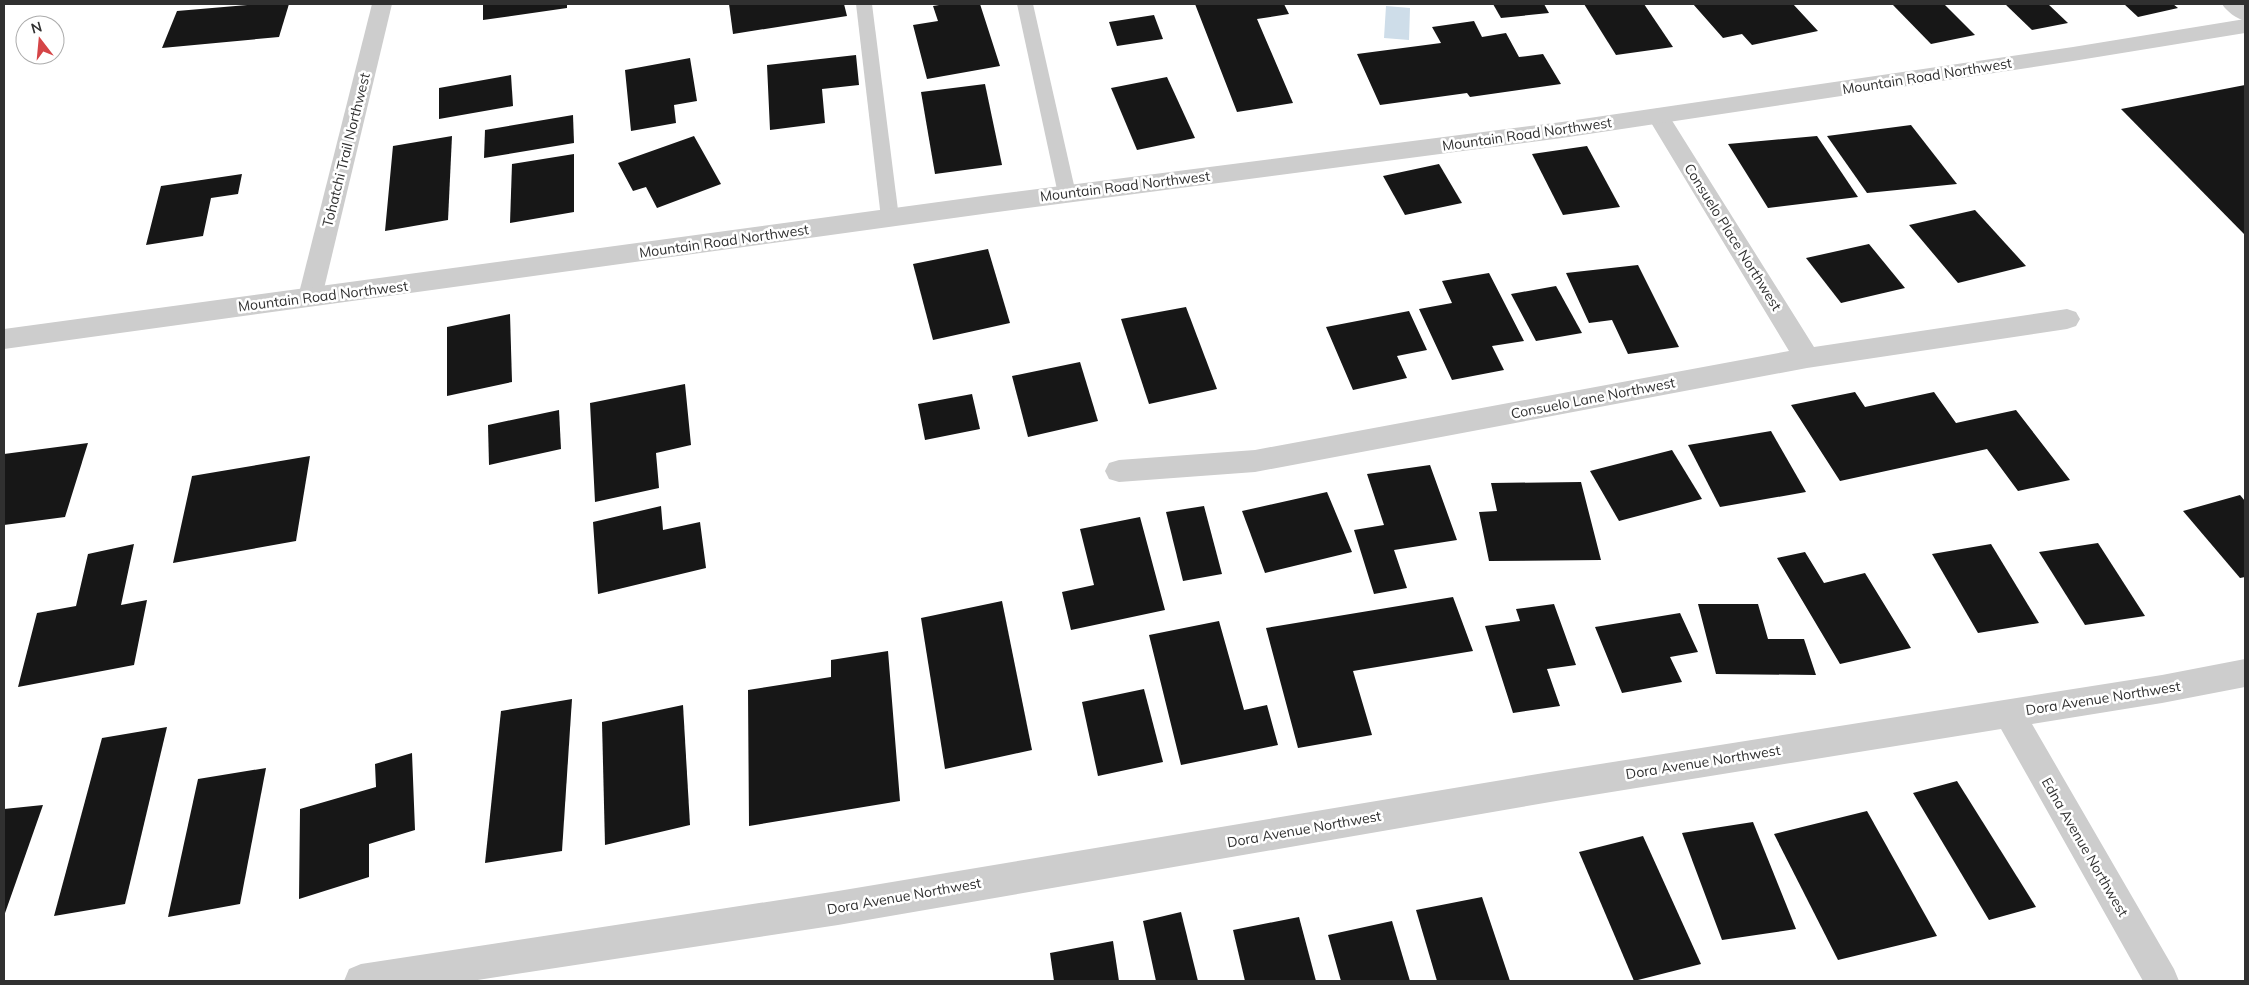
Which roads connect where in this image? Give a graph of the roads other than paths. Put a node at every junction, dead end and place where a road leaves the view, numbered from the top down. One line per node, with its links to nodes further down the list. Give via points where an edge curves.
1 (382, 4): 10 (street, Tohatchi Trail Northwest)
2 (864, 4): 9 (lane)
3 (1025, 4): 8 (lane)
4 (2232, 4): 5 (street)
5 (2245, 14)
6 (2245, 26): 7 (street, Mountain Road Northwest)
7 (1658, 116): 8 (street, Mountain Road Northwest); 13 (street, Consuelo Place Northwest)
8 (1067, 194): 9 (street, Mountain Road Northwest)
9 (890, 218): 10 (street, Mountain Road Northwest)
10 (310, 297): 12 (street, Mountain Road Northwest)
11 (2067, 318): 13 (street, Consuelo Lane Northwest)
12 (4, 339)
13 (1807, 358): 14 (street, Consuelo Lane Northwest, via 1254,461)
14 (1119, 470)
15 (2245, 673): 16 (street, Dora Avenue Northwest)
16 (2009, 714): 17 (street, Dora Avenue Northwest, via 1546,788 838,908); 18 (street, Edna Avenue Northwest)
17 (361, 981)
18 (2162, 981)

